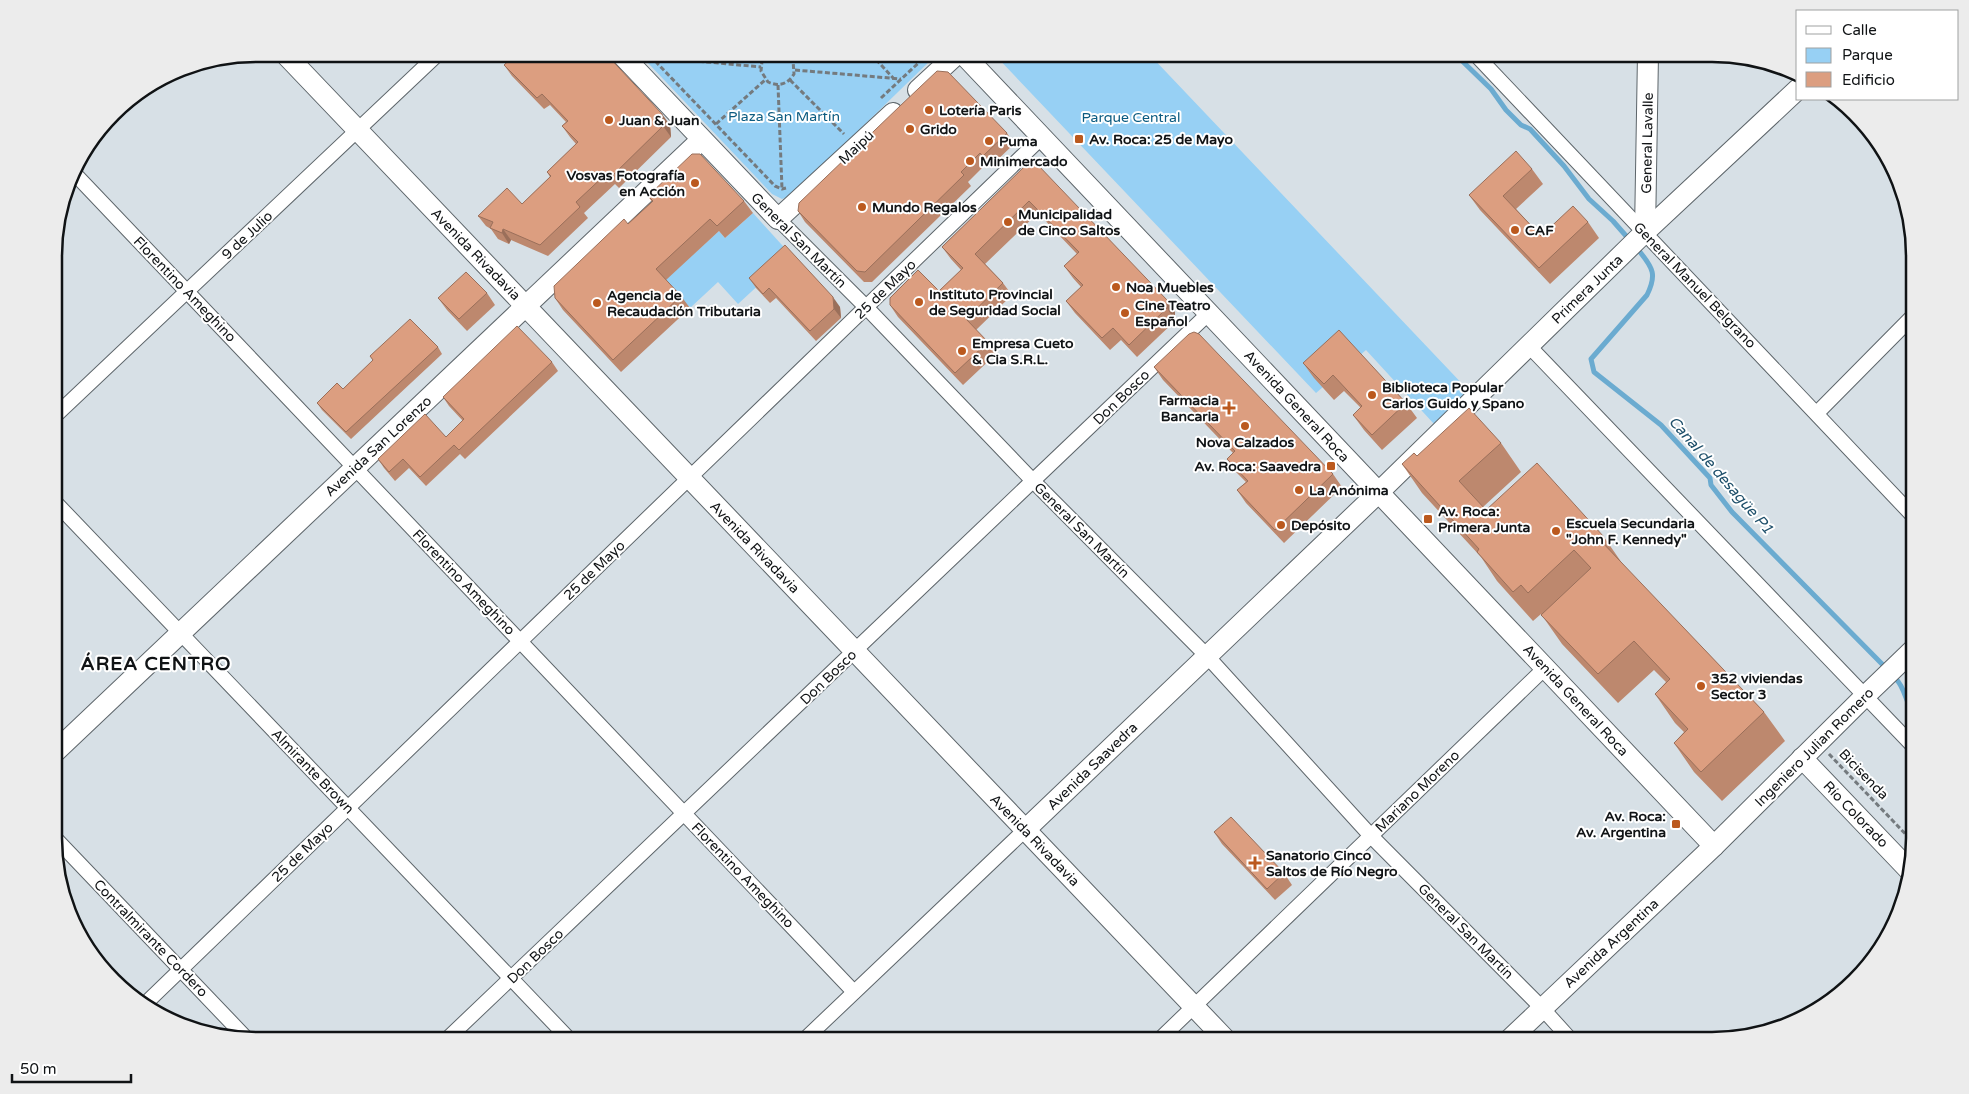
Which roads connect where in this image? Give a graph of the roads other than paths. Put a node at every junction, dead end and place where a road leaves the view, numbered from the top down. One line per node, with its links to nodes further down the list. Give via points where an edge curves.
1 (293, 62): 9 (street, Avenida Rivadavia)
2 (430, 62): 9 (street, 9 de Julio)
3 (629, 62): 11 (street, General San Martín)
4 (948, 62): 13 (street, Maipú)
5 (971, 62): 10 (street, Avenida General Roca)
6 (1489, 62): 14 (street, General Manuel Belgrano)
7 (1648, 62): 14 (street, General Lavalle)
8 (1796, 91): 14 (street, Primera Junta)
9 (358, 130): 15 (street, 9 de Julio); 16 (street, Avenida Rivadavia)
10 (1042, 137): 17 (street, 25 de Mayo); 18 (street, Avenida General Roca)
11 (701, 140): 13 (street, General San Martín); 16 (street, Avenida San Lorenzo)
12 (79, 178): 15 (street, Florentino Ameghino)
13 (778, 219): 17 (street, General San Martín)
14 (1646, 232): 20 (street, Primera Junta); 22 (street, General Manuel Belgrano)
15 (187, 291): 21 (street, 9 de Julio); 23 (street, Florentino Ameghino)
16 (526, 306): 23 (street, Avenida San Lorenzo); 24 (street, Avenida Rivadavia)
17 (866, 307): 24 (street, 25 de Mayo); 25 (street, General San Martín)
18 (1209, 313): 25 (street, Don Bosco); 26 (street, Avenida General Roca)
19 (1906, 323): 22 (street)
20 (1529, 346): 26 (street, Primera Junta); 35 (street)
21 (62, 410)
22 (1817, 413): 28 (street, General Manuel Belgrano)
23 (355, 468): 29 (street, Avenida San Lorenzo); 30 (street, Florentino Ameghino)
24 (690, 478): 30 (street, 25 de Mayo); 31 (street, Avenida Rivadavia)
25 (1033, 481): 31 (street, Don Bosco); 32 (street, General San Martín)
26 (1379, 492): 32 (street, Avenida Saavedra); 34 (street, Avenida General Roca)
27 (62, 508): 29 (street, Almirante Brown)
28 (1906, 508)
29 (181, 633): 37 (street, Avenida San Lorenzo); 39 (street, Almirante Brown)
30 (520, 641): 39 (street, 25 de Mayo); 40 (street, Florentino Ameghino)
31 (855, 651): 40 (street, Don Bosco); 41 (street, Avenida Rivadavia)
32 (1207, 656): 41 (street, Avenida Saavedra); 42 (street, General San Martín)
33 (1906, 657): 35 (street, Ingeniero Julian Romero)
34 (1545, 668): 42 (street, Mariano Moreno); 44 (street, Avenida General Roca)
35 (1865, 696): 36 (street); 38 (street, Ingeniero Julian Romero)
36 (1906, 739)
37 (62, 746)
38 (1802, 758): 44 (street, Ingeniero Julian Romero); 45 (street, Río Colorado)
39 (348, 808): 46 (street, 25 de Mayo); 47 (street, Almirante Brown)
40 (684, 814): 47 (street, Don Bosco); 48 (street, Florentino Ameghino)
41 (1025, 830): 48 (street, Avenida Saavedra); 50 (street, Avenida Rivadavia)
42 (1371, 836): 50 (street, Mariano Moreno); 51 (street, General San Martín)
43 (63, 845): 46 (street, Contralmirante Cordero)
44 (1714, 846): 51 (street, Avenida Argentina)
45 (1905, 865)
46 (181, 969): 49 (street, 25 de Mayo); 52 (street, Contralmirante Cordero)
47 (511, 978): 53 (street, Don Bosco); 54 (street, Almirante Brown)
48 (854, 992): 55 (street, Avenida Saavedra)
49 (150, 999)
50 (1194, 1006): 56 (street, Mariano Moreno); 57 (street, Avenida Rivadavia)
51 (1542, 1008): 58 (street, Avenida Argentina); 59 (street, General San Martín)
52 (239, 1031)
53 (454, 1032)
54 (562, 1032)
55 (814, 1032)
56 (1167, 1032)
57 (1218, 1032)
58 (1517, 1032)
59 (1564, 1032)

